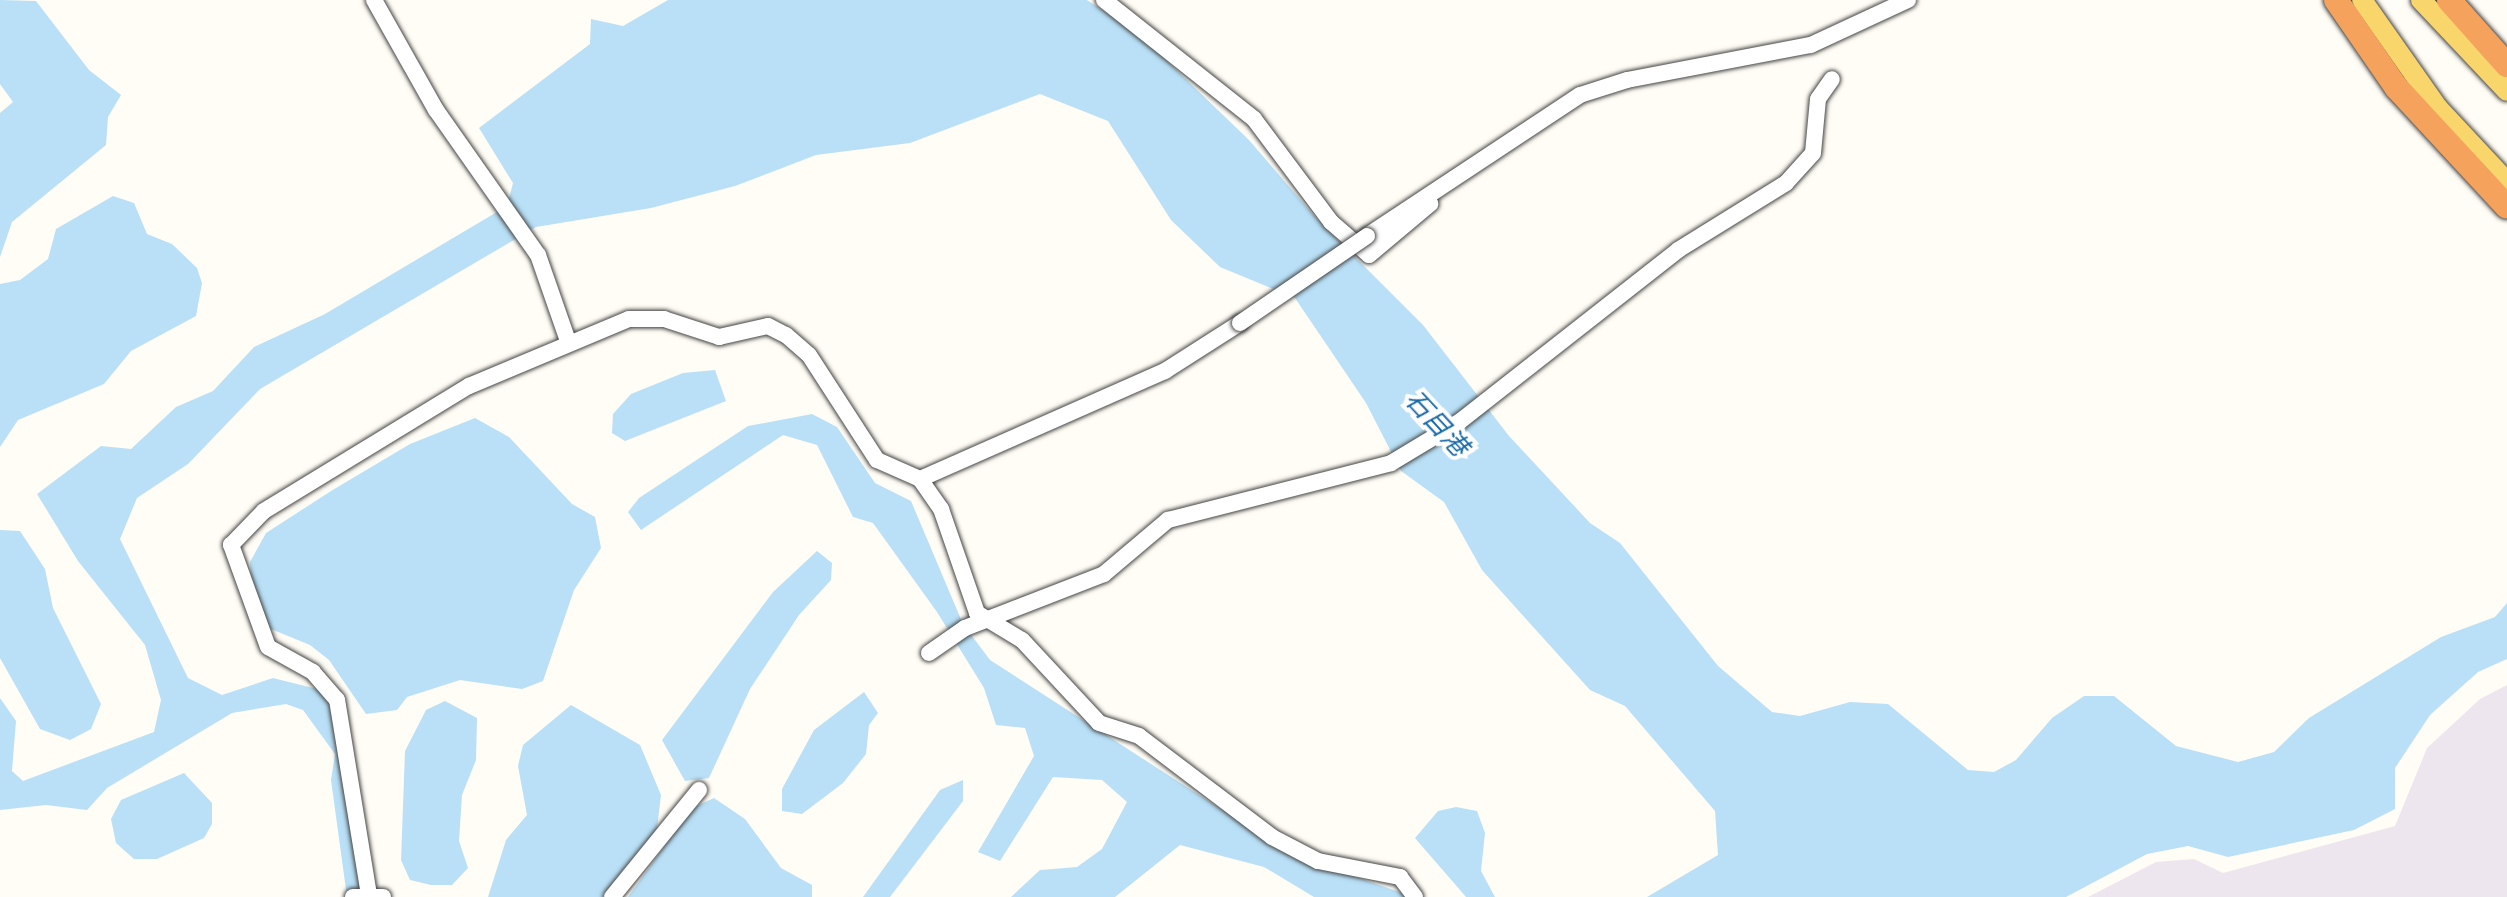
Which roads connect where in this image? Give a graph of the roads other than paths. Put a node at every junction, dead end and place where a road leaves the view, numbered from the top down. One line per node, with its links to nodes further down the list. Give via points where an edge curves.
1 (374, 0): 14 (street, via 436,110 538,255)
2 (1104, 0): 11 (street, via 1254,119 1331,222 1369,255)
3 (1908, 0): 11 (street, via 1811,45 1627,80 1580,95)
4 (2336, 0): 13 (highway, via 2396,87)
5 (2362, 0): 12 (main road, via 2438,108)
6 (2421, 0): 10 (main road)
7 (2454, 4): 8 (highway)
8 (2507, 65)
9 (1832, 79): 16 (street, via 1818,99 1813,153 1786,183 1678,250 1459,422 1399,458 1168,520 1104,574)
10 (2507, 91)
11 (1488, 153): 15 (street, bridge, via 1165,371)
12 (2507, 182)
13 (2507, 207)
14 (568, 341): 15 (street, via 629,319 664,319 719,337 768,326 809,355 877,460); 19 (street, via 469,386 391,432 264,511 231,545 268,647 313,672 337,700)
15 (920, 479): 16 (street, via 941,509 977,613)
16 (987, 619): 17 (street); 21 (street, via 1022,640 1099,723 1139,736 1272,837 1318,861 1400,877)
17 (929, 653)
18 (699, 790): 20 (street)
19 (368, 896)
20 (612, 897)
21 (1415, 897)

